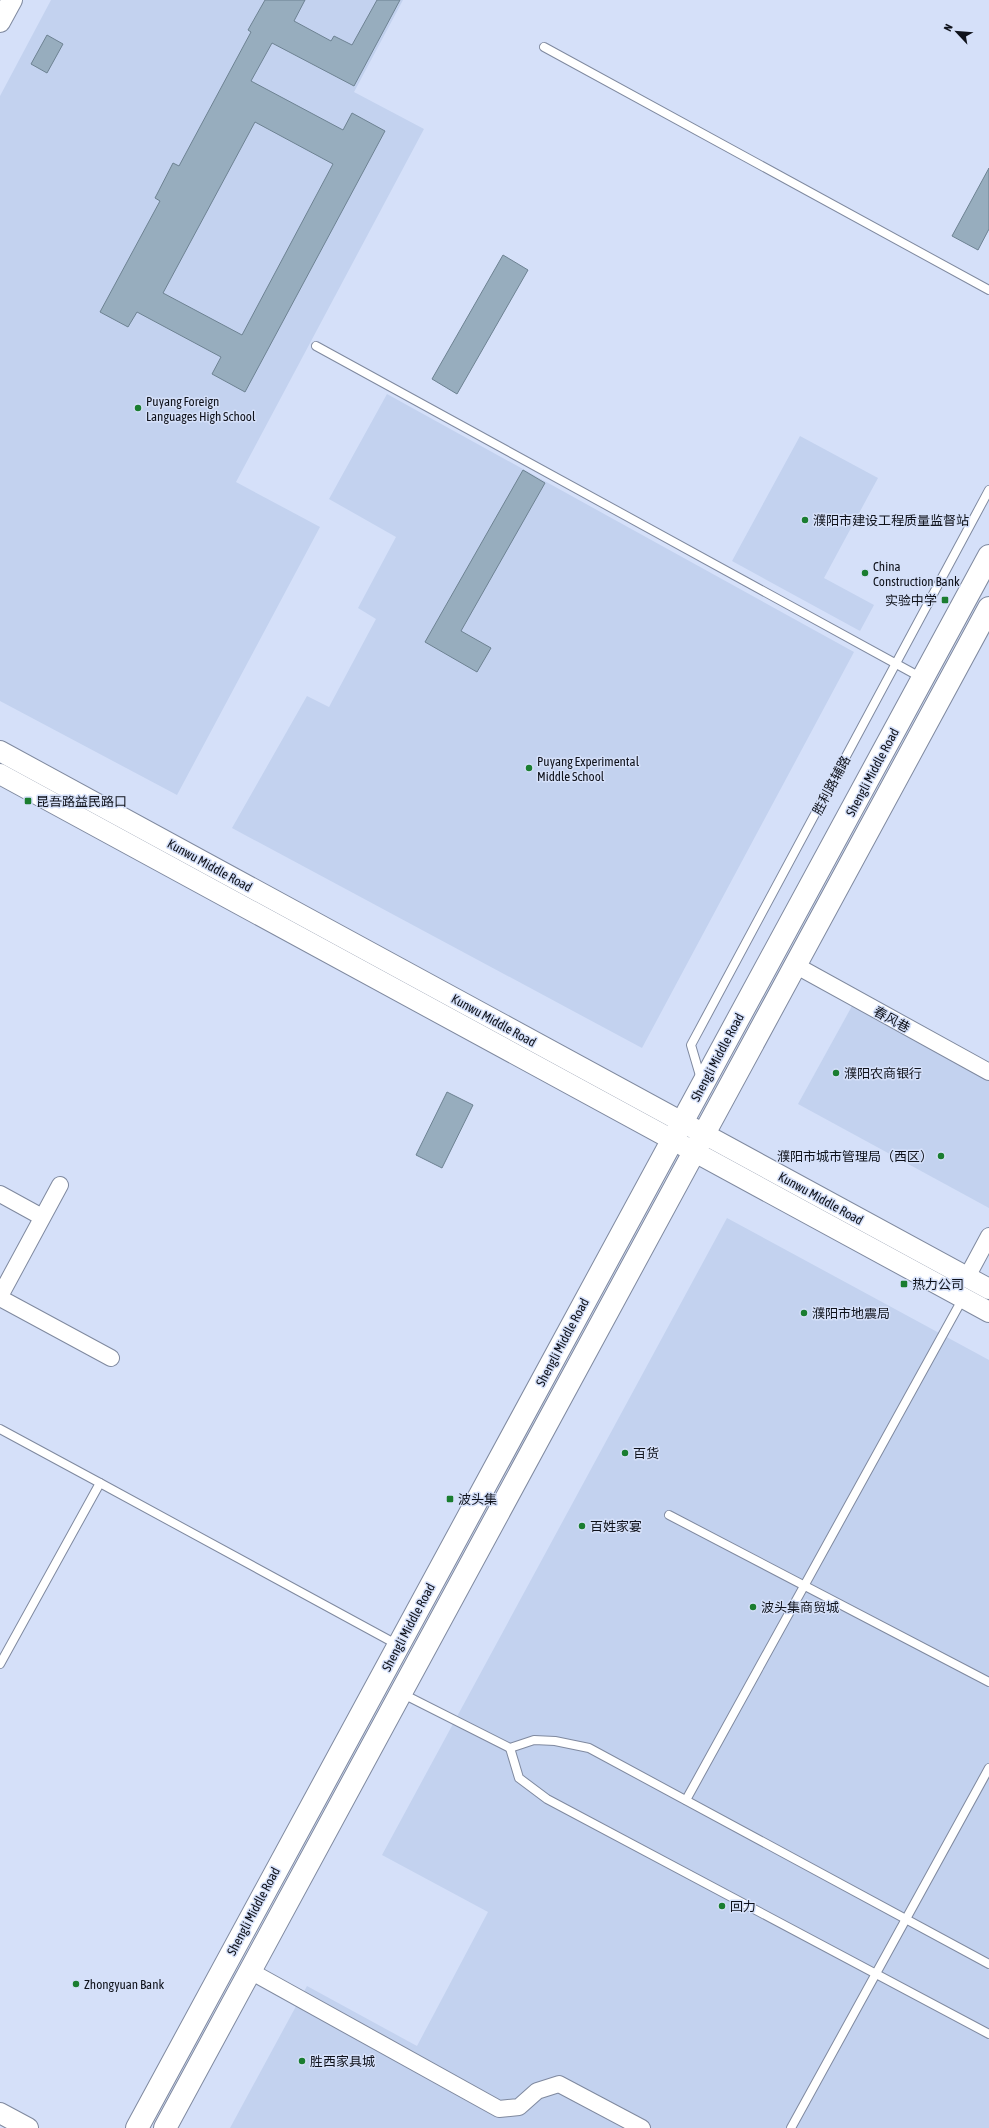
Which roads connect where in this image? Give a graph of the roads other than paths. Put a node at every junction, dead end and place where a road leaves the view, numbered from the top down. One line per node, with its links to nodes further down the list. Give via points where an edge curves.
1 (12, 0): 2 (street)
2 (0, 22)
3 (544, 47): 4 (lane)
4 (989, 290)
5 (316, 346): 9 (lane)
6 (989, 490): 9 (lane, 胜利路辅路)
7 (989, 556): 10 (main road, Shengli Middle Road)
8 (986, 621): 13 (main road, Shengli Middle Road)
9 (896, 664): 10 (lane); 15 (lane, 胜利路辅路, via 691,1045)
10 (922, 678): 15 (main road, Shengli Middle Road)
11 (0, 751): 16 (street, Kunwu Middle Road)
12 (0, 774): 16 (street, Kunwu Middle Road)
13 (795, 965): 14 (street, 春风巷); 17 (main road, Shengli Middle Road)
14 (989, 1072)
15 (703, 1084): 16 (main road, Shengli Middle Road)
16 (677, 1131): 17 (street, Kunwu Middle Road); 32 (main road, Shengli Middle Road)
17 (699, 1143): 22 (street, Kunwu Middle Road); 25 (street, Kunwu Middle Road); 35 (main road, Shengli Middle Road)
18 (60, 1185): 20 (street)
19 (0, 1194): 20 (street)
20 (42, 1217): 24 (street)
21 (989, 1236): 22 (street)
22 (967, 1277): 23 (street, Kunwu Middle Road)
23 (989, 1289)
24 (0, 1297): 27 (street)
25 (963, 1298): 26 (street, Kunwu Middle Road); 31 (lane)
26 (989, 1312)
27 (111, 1358)
28 (0, 1429): 29 (lane)
29 (100, 1483): 32 (lane); 33 (lane)
30 (669, 1515): 31 (lane)
31 (804, 1586): 34 (lane); 38 (lane)
32 (398, 1645): 46 (main road, Shengli Middle Road)
33 (0, 1664)
34 (989, 1682)
35 (400, 1693): 36 (lane); 41 (main road, Shengli Middle Road)
36 (510, 1748): 38 (lane, via 534,1740 555,1741 589,1748); 42 (lane, via 519,1778 547,1799)
37 (989, 1768): 39 (lane)
38 (686, 1800): 39 (lane)
39 (906, 1919): 40 (lane); 42 (lane)
40 (989, 1964)
41 (250, 1971): 47 (main road, Shengli Middle Road); 48 (street, via 499,2109 519,2107 537,2092 559,2084)
42 (876, 1974): 43 (lane); 49 (lane)
43 (989, 2034)
44 (0, 2113): 45 (street)
45 (28, 2128)
46 (137, 2128)
47 (166, 2128)
48 (642, 2128)
49 (791, 2128)

